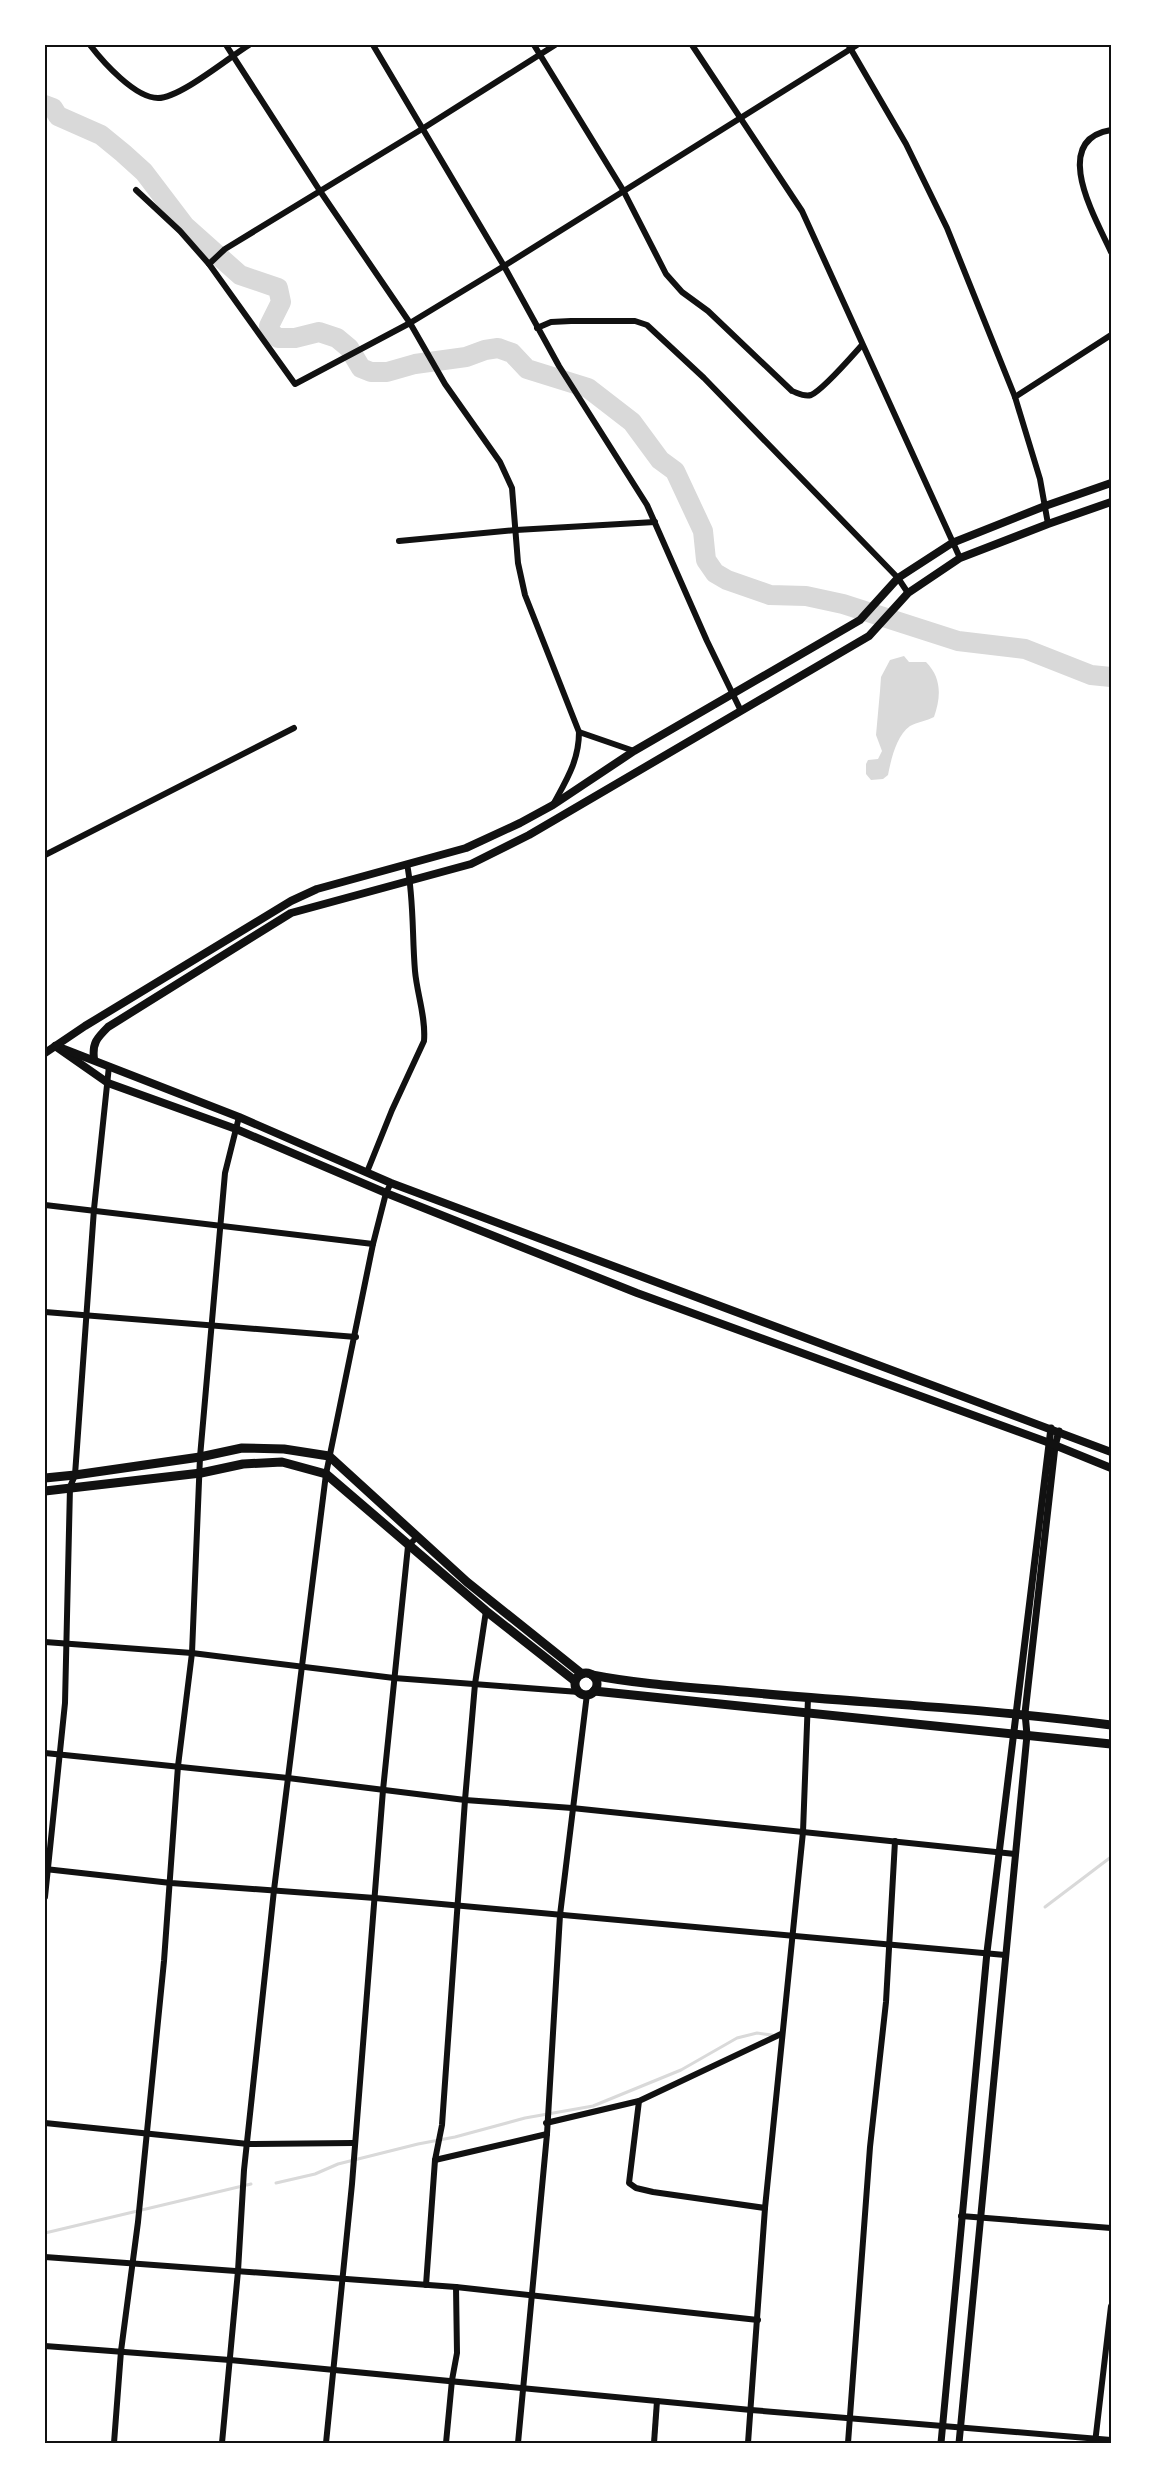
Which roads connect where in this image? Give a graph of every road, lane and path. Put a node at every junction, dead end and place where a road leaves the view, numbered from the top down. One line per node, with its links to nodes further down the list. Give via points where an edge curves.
1 (90, 45): 10 (street, via 104,63 137,91 156,98 177,93)
2 (226, 45): 10 (street)
3 (249, 45): 10 (street)
4 (373, 45): 12 (street)
5 (534, 45): 9 (street)
6 (555, 45): 9 (street)
7 (692, 45): 11 (street)
8 (852, 46): 11 (street); 24 (street, via 947,228)
9 (540, 54): 12 (street); 16 (street)
10 (233, 55): 15 (street)
11 (741, 120): 16 (street); 23 (street, via 802,211)
12 (422, 129): 15 (street); 19 (street)
13 (1111, 130): 17 (street, via 1095,133 1086,142 1079,170 1081,184)
14 (136, 190): 18 (street)
15 (320, 190): 18 (street, via 225,249); 20 (street)
16 (623, 190): 19 (street); 23 (street, via 666,274 787,386 802,395 811,394)
17 (1111, 252)
18 (209, 264): 20 (street, via 295,384)
19 (504, 266): 20 (street); 21 (street)
20 (410, 323): 30 (street, via 445,384 509,479)
21 (537, 328): 28 (street); 34 (street, via 551,322 571,321 635,321 647,325 704,378)
22 (1111, 335): 24 (street)
23 (862, 345): 32 (street)
24 (1015, 397): 27 (street)
25 (1111, 483): 27 (main road)
26 (1111, 502): 29 (main road)
27 (1045, 506): 29 (street); 32 (main road)
28 (655, 522): 30 (street); 36 (street)
29 (1048, 524): 33 (main road)
30 (516, 530): 31 (street); 39 (street, via 525,595)
31 (399, 541)
32 (952, 543): 33 (street); 34 (main road)
33 (960, 558): 35 (main road)
34 (898, 578): 35 (street); 36 (main road, via 860,620)
35 (908, 594): 37 (main road, via 869,636)
36 (732, 693): 37 (street); 40 (main road)
37 (741, 711): 44 (main road, via 529,835 471,864)
38 (294, 728): 42 (street)
39 (579, 732): 40 (street); 41 (street, via 579,750)
40 (634, 751): 41 (main road)
41 (553, 805): 43 (main road, via 466,848)
42 (45, 855)
43 (407, 864): 44 (street); 45 (main road, via 317,889 291,901)
44 (411, 882): 47 (main road, via 291,913 108,1027 95,1041); 52 (street, via 412,936 424,1041)
45 (55, 1046): 46 (main road); 47 (main road); 49 (main road)
46 (45, 1053)
47 (94, 1059): 48 (main road)
48 (109, 1066): 49 (street); 50 (main road)
49 (108, 1083): 51 (main road); 56 (street)
50 (239, 1117): 51 (street); 52 (main road)
51 (236, 1129): 54 (main road); 57 (street, via 225,1173)
52 (367, 1172): 53 (main road)
53 (391, 1183): 54 (street); 63 (main road)
54 (386, 1193): 58 (street); 64 (main road, via 637,1293)
55 (45, 1205): 56 (street)
56 (94, 1209): 57 (street); 60 (street)
57 (222, 1224): 58 (street); 61 (street)
58 (373, 1244): 62 (street)
59 (45, 1312): 60 (street)
60 (88, 1316): 61 (street); 71 (street)
61 (213, 1327): 62 (street); 66 (street)
62 (356, 1337): 67 (street)
63 (1055, 1430): 64 (street); 65 (main road)
64 (1051, 1444): 68 (main road); 87 (street)
65 (1111, 1452)
66 (200, 1456): 67 (highway, via 242,1448); 69 (street); 71 (highway)
67 (329, 1456): 70 (street); 75 (highway)
68 (1111, 1468)
69 (201, 1473): 70 (highway, via 243,1464 282,1462); 73 (highway); 80 (street)
70 (326, 1474): 76 (highway); 81 (street)
71 (75, 1475): 72 (highway); 73 (street)
72 (45, 1478)
73 (70, 1487): 74 (highway); 79 (street)
74 (45, 1491)
75 (417, 1537): 76 (street); 82 (highway)
76 (408, 1546): 77 (highway); 83 (street)
77 (486, 1611): 82 (highway); 84 (street)
78 (45, 1642): 79 (street)
79 (65, 1644): 80 (street); 94 (street)
80 (192, 1653): 81 (street); 95 (street)
81 (302, 1667): 83 (street); 96 (street)
82 (583, 1676): 85 (highway); 85 (highway, via 597,1684); 86 (highway)
83 (394, 1678): 84 (street); 97 (street)
84 (475, 1684): 85 (street); 98 (street)
85 (586, 1692): 88 (highway); 99 (street)
86 (808, 1698): 87 (highway); 88 (street)
87 (1021, 1713): 89 (highway); 90 (street); 91 (street)
88 (808, 1714): 90 (highway); 100 (street)
89 (1111, 1725)
90 (1014, 1734): 91 (highway); 102 (street)
91 (1027, 1735): 92 (highway); 103 (street)
92 (1111, 1744)
93 (45, 1753): 94 (street)
94 (60, 1755): 95 (street); 104 (street)
95 (178, 1766): 96 (street); 105 (street)
96 (288, 1778): 97 (street); 106 (street)
97 (383, 1790): 98 (street); 108 (street)
98 (465, 1800): 99 (street); 109 (street)
99 (572, 1808): 100 (street); 110 (street)
100 (803, 1832): 101 (street); 111 (street)
101 (895, 1841): 102 (street); 112 (street)
102 (997, 1852): 103 (street); 113 (street)
103 (1015, 1854): 114 (street)
104 (46, 1869): 105 (street); 107 (street)
105 (171, 1883): 106 (street); 119 (street)
106 (274, 1890): 108 (street); 122 (street)
107 (45, 1897)
108 (375, 1898): 109 (street); 121 (street)
109 (459, 1906): 110 (street); 123 (street, via 442,2125)
110 (560, 1915): 111 (street); 118 (street)
111 (792, 1936): 112 (street); 115 (street)
112 (889, 1944): 113 (street); 145 (street)
113 (987, 1952): 114 (street); 125 (street)
114 (1005, 1955): 126 (street)
115 (781, 2034): 116 (street); 124 (street)
116 (639, 2102): 118 (street); 124 (street, via 629,2183 653,2192)
117 (45, 2123): 119 (street)
118 (546, 2123): 120 (street)
119 (146, 2133): 122 (street); 129 (street)
120 (547, 2134): 123 (street); 134 (street)
121 (353, 2143): 122 (street); 131 (street)
122 (248, 2144): 130 (street)
123 (435, 2160): 132 (street)
124 (765, 2208): 136 (street)
125 (961, 2216): 126 (street); 146 (street)
126 (980, 2218): 127 (street); 147 (street)
127 (1111, 2228)
128 (45, 2257): 129 (street)
129 (132, 2262): 130 (street); 138 (street)
130 (238, 2271): 131 (street); 139 (street)
131 (343, 2279): 132 (street); 140 (street)
132 (426, 2285): 133 (street)
133 (456, 2287): 134 (street); 141 (street, via 457,2353)
134 (532, 2297): 136 (street); 142 (street)
135 (1111, 2306): 149 (street)
136 (758, 2320): 144 (street)
137 (45, 2346): 138 (street)
138 (121, 2351): 139 (street); 150 (street)
139 (230, 2360): 140 (street); 151 (street)
140 (334, 2370): 141 (street); 152 (street)
141 (452, 2380): 142 (street); 153 (street)
142 (523, 2387): 143 (street); 154 (street)
143 (657, 2400): 144 (street); 155 (street)
144 (751, 2410): 145 (street); 156 (street)
145 (851, 2417): 146 (street); 157 (street)
146 (943, 2425): 147 (street); 158 (street)
147 (961, 2426): 149 (street); 159 (street)
148 (1111, 2440): 149 (street)
149 (1095, 2441)
150 (114, 2443)
151 (222, 2443)
152 (326, 2443)
153 (446, 2443)
154 (518, 2443)
155 (654, 2443)
156 (748, 2443)
157 (849, 2443)
158 (942, 2443)
159 (959, 2443)

